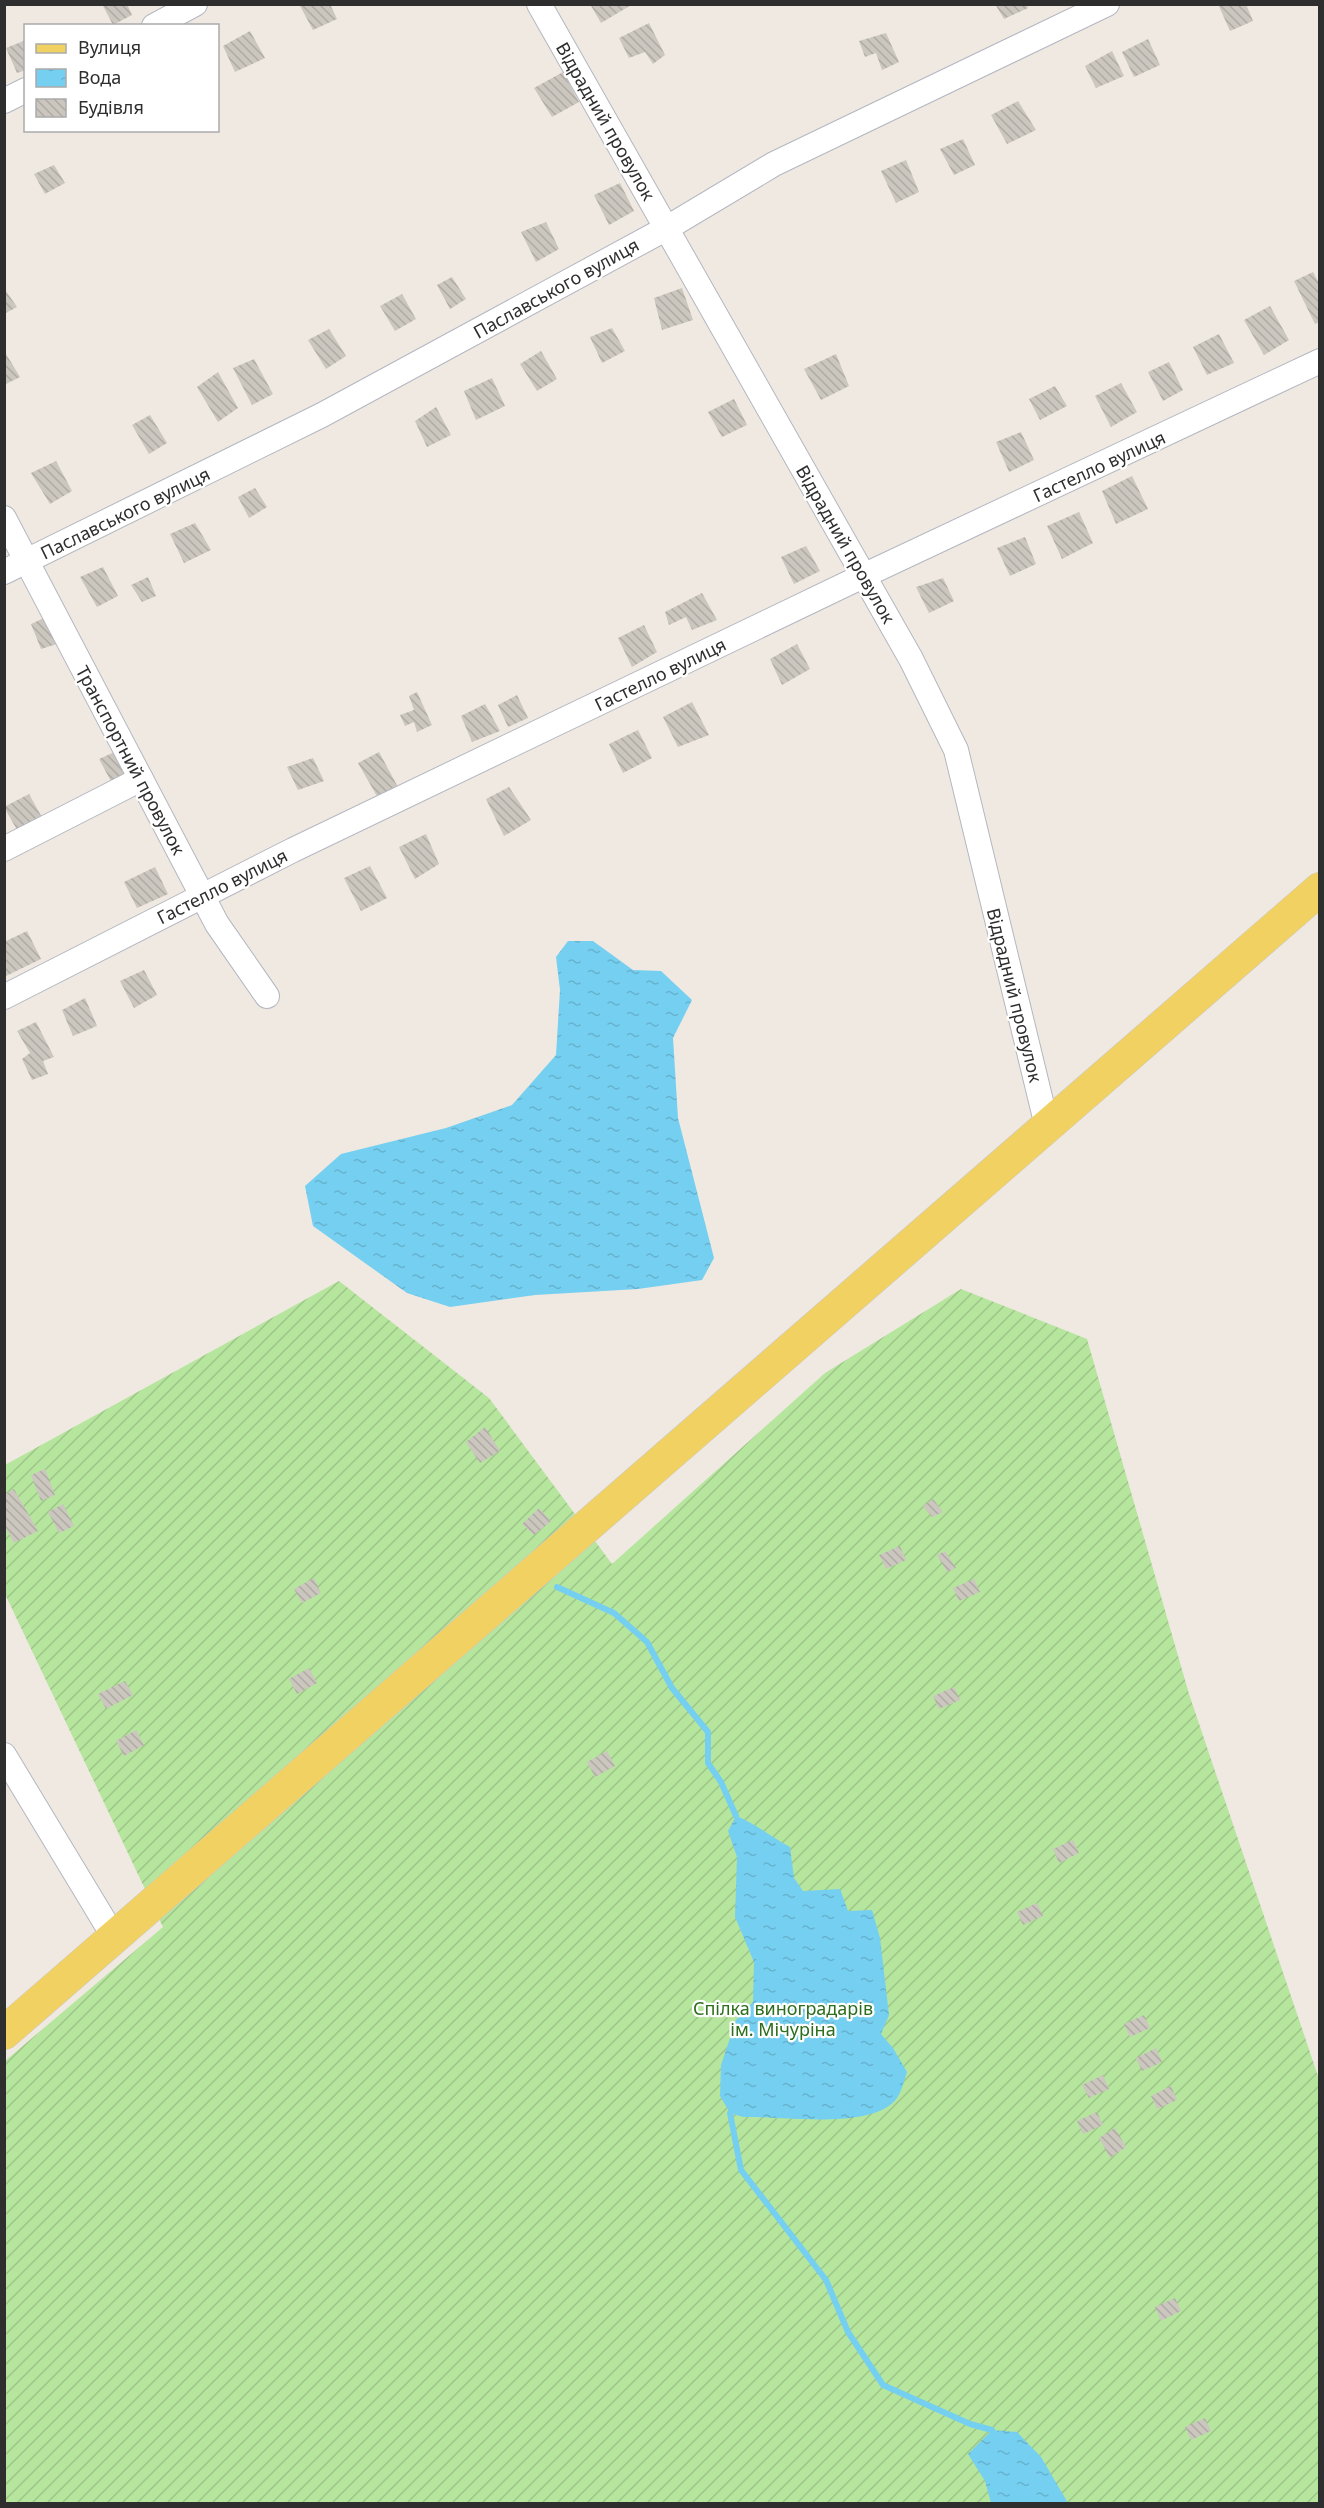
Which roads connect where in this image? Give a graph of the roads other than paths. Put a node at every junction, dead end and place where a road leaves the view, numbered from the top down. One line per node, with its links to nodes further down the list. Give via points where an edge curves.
1 (195, 4): 4 (street)
2 (539, 4): 7 (street, Відрадний провулок)
3 (1107, 4): 7 (street, Паславського вулиця, via 774,164)
4 (158, 24)
5 (24, 91): 6 (street)
6 (4, 101)
7 (667, 228): 10 (street, Паславського вулиця, via 322,415); 12 (street, Відрадний провулок)
8 (1320, 361): 12 (street, Гастелло вулиця)
9 (4, 518): 10 (street, Транспортний провулок)
10 (27, 561): 11 (street, Паславського вулиця); 13 (street, Транспортний провулок)
11 (4, 572)
12 (863, 576): 16 (street, Гастелло вулиця); 19 (street, Відрадний провулок, via 911,659 956,750)
13 (141, 779): 14 (street); 16 (street, Транспортний провулок)
14 (4, 849)
15 (1320, 888): 19 (main road)
16 (202, 896): 17 (street, Транспортний провулок); 18 (street, Гастелло вулиця)
17 (267, 996)
18 (4, 997)
19 (1047, 1126): 21 (main road)
20 (4, 1755): 21 (street)
21 (114, 1937): 22 (main road)
22 (4, 2033)

